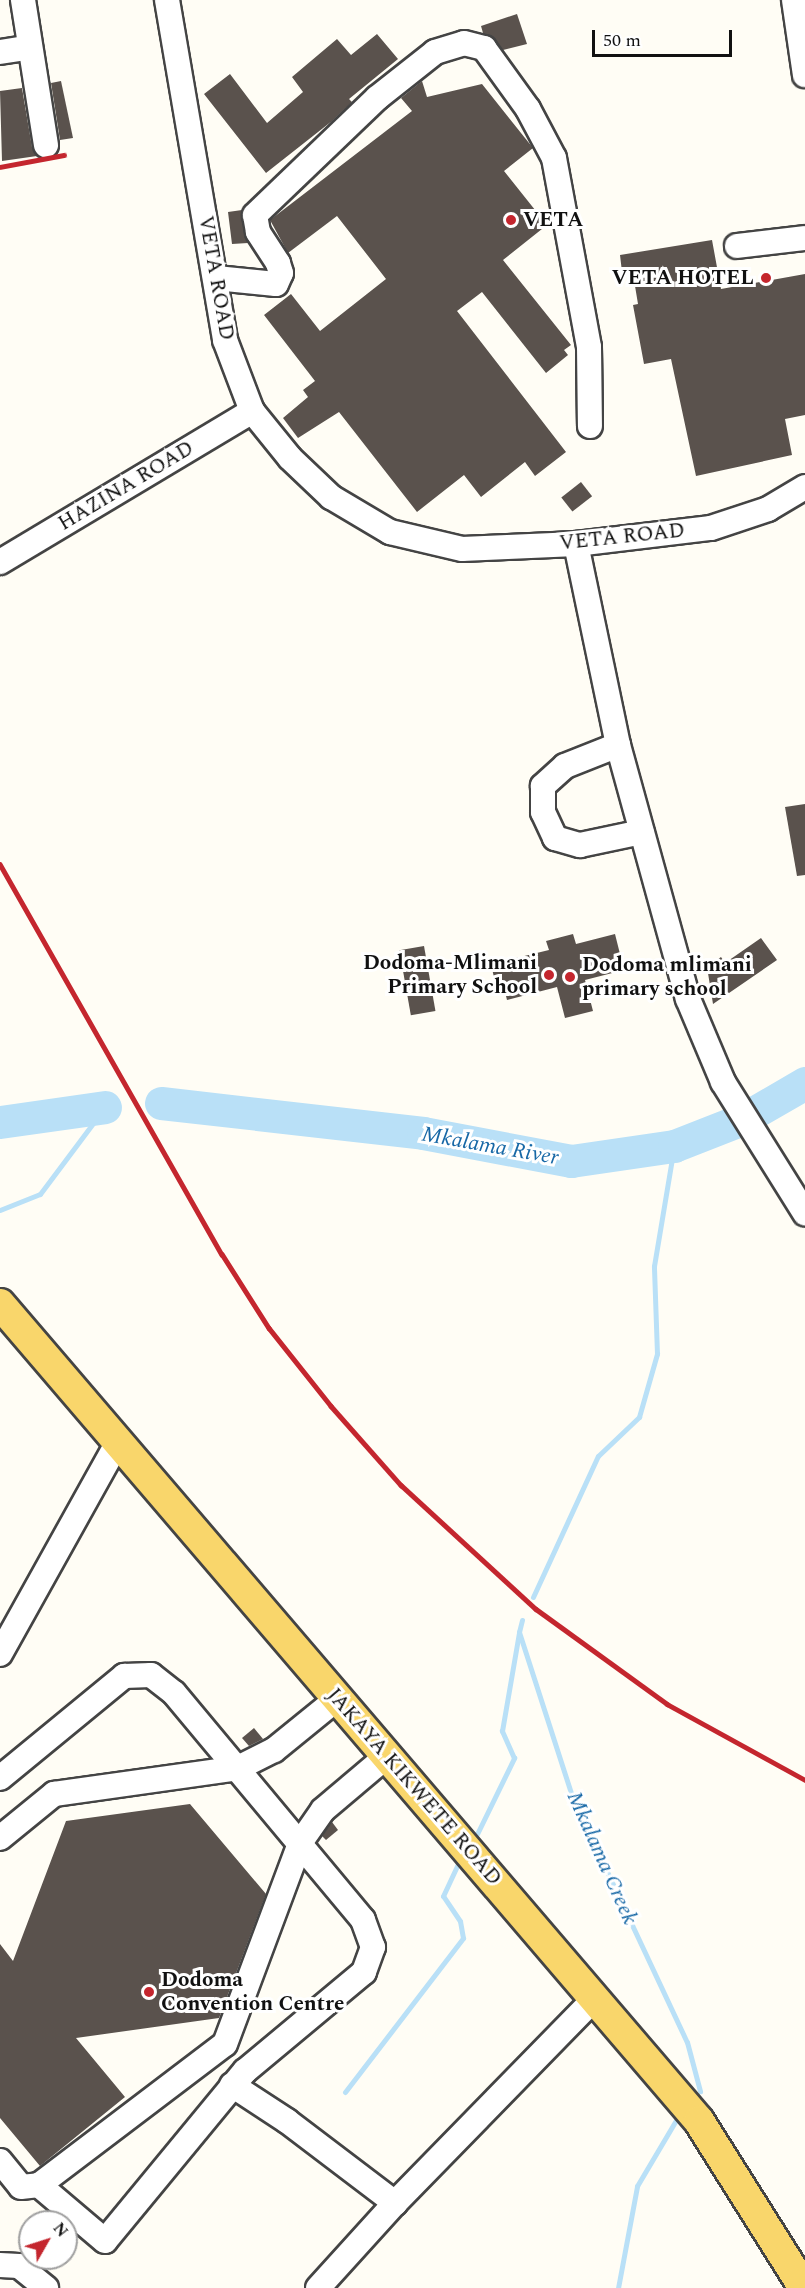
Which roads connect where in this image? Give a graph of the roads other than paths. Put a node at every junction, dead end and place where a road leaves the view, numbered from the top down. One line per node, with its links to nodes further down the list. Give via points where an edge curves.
1 (23, 0): 4 (street)
2 (166, 0): 10 (street, VETA ROAD)
3 (794, 0): 6 (street)
4 (30, 46): 5 (street); 7 (street)
5 (0, 52)
6 (805, 75)
7 (46, 145)
8 (805, 238): 9 (street)
9 (737, 246)
10 (216, 278): 11 (street, VETA ROAD, via 225,340); 12 (street, via 276,284 281,273 278,263 258,232 255,215 377,98 435,52 464,43 484,48 523,100 554,158 589,347)
11 (252, 411): 14 (street, VETA ROAD, via 290,458 331,497 390,532 462,549); 15 (street, HAZINA ROAD)
12 (590, 426)
13 (805, 487): 14 (street, VETA ROAD, via 768,509 711,528)
14 (576, 544): 16 (street)
15 (0, 562)
16 (618, 745): 17 (street); 17 (street, via 557,773 543,786 543,812 555,838 580,845)
17 (642, 832): 18 (street, via 688,999 723,1082)
18 (805, 1213)
19 (0, 1304): 20 (main road, JAKAYA KIKWETE ROAD)
20 (118, 1442): 21 (street); 22 (main road, JAKAYA KIKWETE ROAD)
21 (0, 1654)
22 (338, 1698): 23 (main road, JAKAYA KIKWETE ROAD); 24 (street, via 274,1750)
23 (387, 1756): 27 (street, via 323,1810); 28 (main road, JAKAYA KIKWETE ROAD)
24 (238, 1768): 25 (street, via 174,1693 151,1675 124,1676); 26 (street, via 54,1794); 27 (street)
25 (0, 1778)
26 (4, 1826)
27 (300, 1843): 29 (street, via 363,1920 373,1947 364,1972); 31 (street, via 225,2044)
28 (595, 1998): 32 (street); 36 (main road, JAKAYA KIKWETE ROAD, via 699,2121)
29 (232, 2085): 31 (street, via 105,2241); 32 (street)
30 (0, 2161): 31 (street, via 21,2187)
31 (39, 2185)
32 (395, 2202): 35 (street)
33 (1, 2262): 34 (street, via 19,2266)
34 (46, 2288)
35 (318, 2288)
36 (804, 2288)

